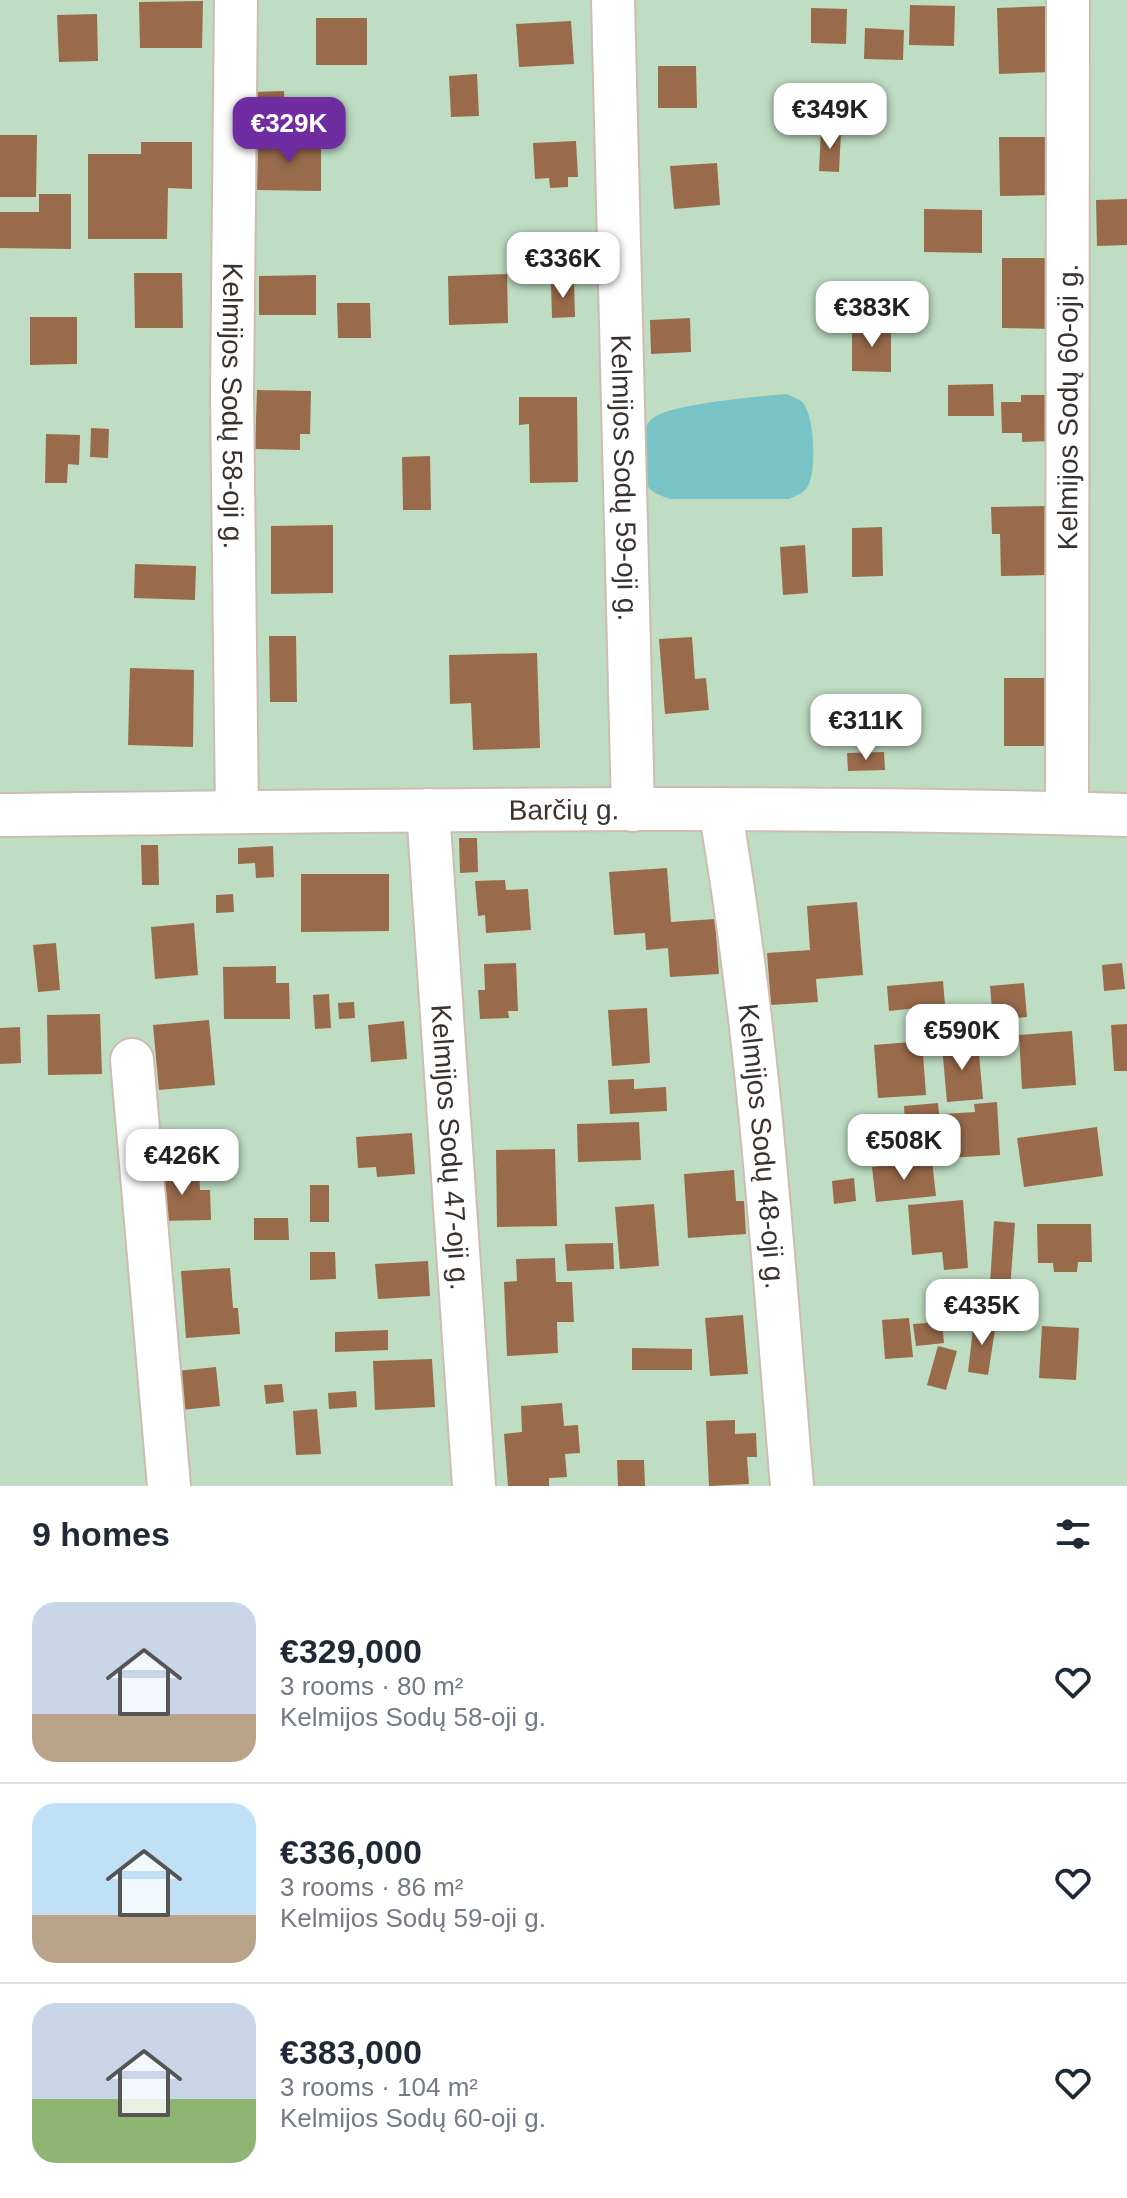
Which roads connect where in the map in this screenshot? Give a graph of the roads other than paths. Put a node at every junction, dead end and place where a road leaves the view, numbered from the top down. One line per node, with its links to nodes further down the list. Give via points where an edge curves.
1 (236, 0): 7 (street, Kelmijos Sodų 58-oji g., via 232,395)
2 (613, 0): 6 (street, Kelmijos Sodų 59-oji g.)
3 (1068, 0): 8 (street, Kelmijos Sodų 60-oji g.)
4 (720, 809): 6 (street, Barčių g.); 8 (street, Barčių g.); 14 (street, Kelmijos Sodų 48-oji g., via 762,1124)
5 (428, 810): 6 (street, Barčių g.); 7 (street, Barčių g.); 13 (street, Kelmijos Sodų 47-oji g.)
6 (633, 810)
7 (237, 812): 9 (street, Barčių g.)
8 (1067, 813): 10 (street, Barčių g.)
9 (0, 815)
10 (1127, 815)
11 (132, 1060): 12 (street)
12 (169, 1486)
13 (474, 1486)
14 (792, 1486)

